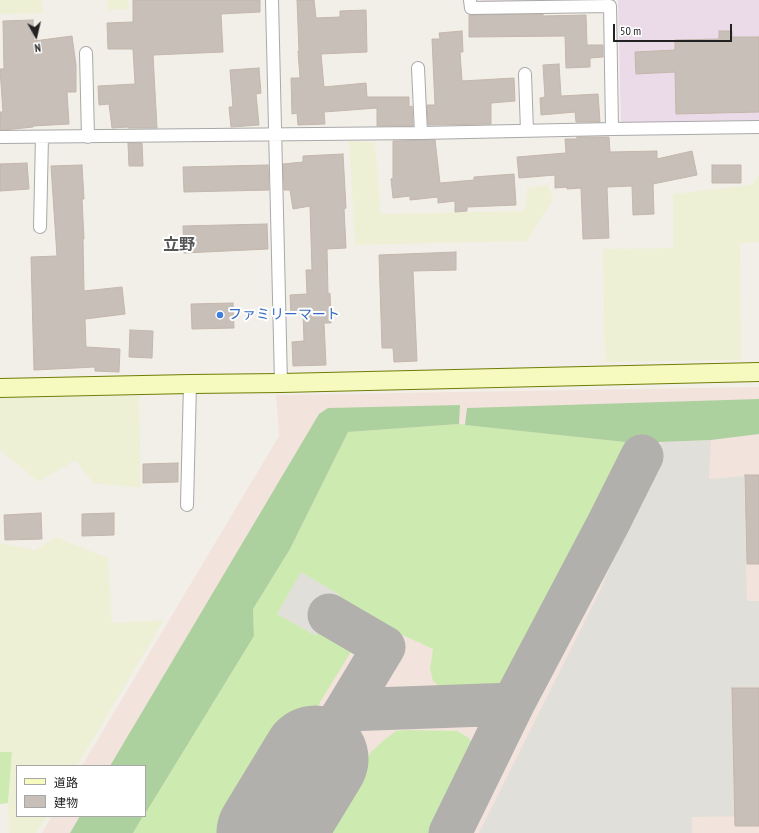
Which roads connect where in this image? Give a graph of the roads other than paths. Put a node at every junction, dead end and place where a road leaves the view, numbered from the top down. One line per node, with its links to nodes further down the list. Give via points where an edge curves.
1 (272, 0): 10 (street)
2 (470, 0): 7 (street, via 471,8 610,6)
3 (86, 53): 13 (street)
4 (418, 68): 9 (street)
5 (525, 74): 8 (street)
6 (759, 127): 7 (street)
7 (612, 129): 8 (street)
8 (526, 131): 9 (street)
9 (421, 133): 10 (street)
10 (276, 135): 13 (street); 16 (street)
11 (0, 137): 12 (street)
12 (42, 137): 13 (street); 14 (street)
13 (88, 137)
14 (40, 227)
15 (759, 372): 16 (street)
16 (281, 383): 17 (street)
17 (190, 384): 18 (street); 19 (street)
18 (0, 388)
19 (186, 506)

